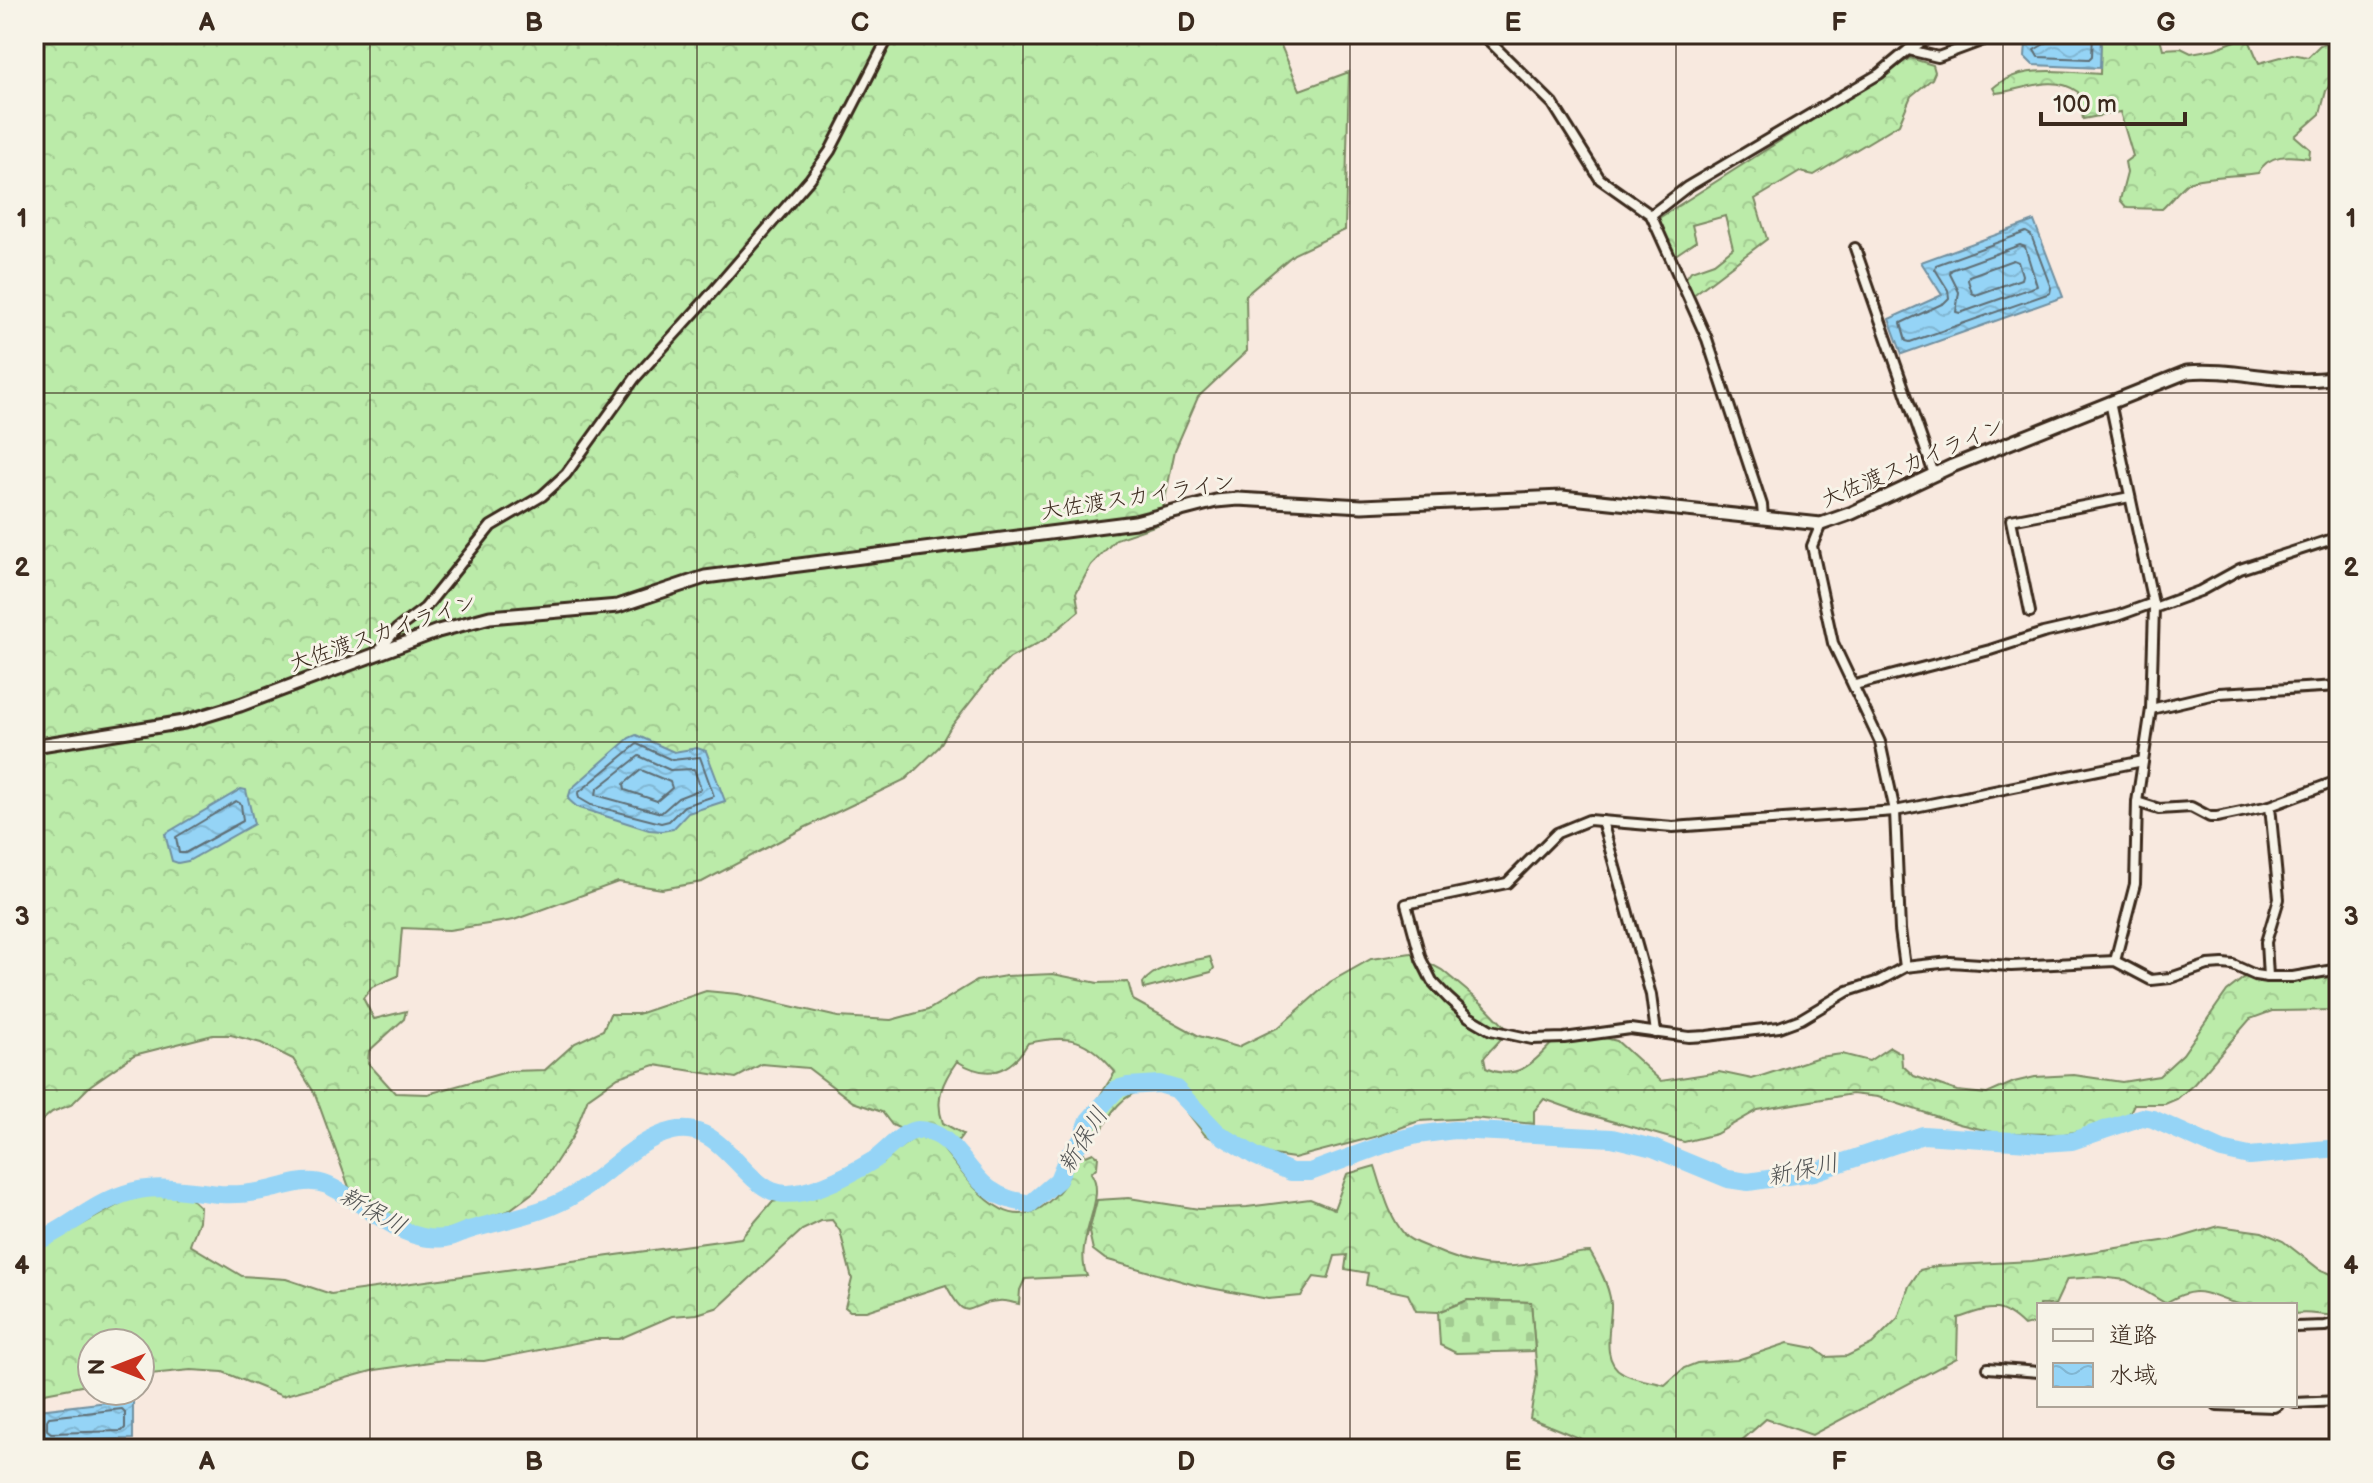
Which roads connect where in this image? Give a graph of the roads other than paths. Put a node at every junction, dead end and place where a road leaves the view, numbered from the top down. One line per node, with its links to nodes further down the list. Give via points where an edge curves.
1 (890, 34): 17 (street, via 810,179 635,378 566,474 542,496 491,526 425,608 397,629)
2 (1482, 34): 6 (street, via 1553,104 1600,179)
3 (1935, 34): 5 (street)
4 (2000, 34): 5 (street, via 1938,57)
5 (1908, 50): 6 (street, via 1879,74 1687,187)
6 (1651, 215): 12 (street, via 1707,339)
7 (1855, 248): 10 (street)
8 (2339, 376): 9 (street, 大佐渡スカイライン, via 2187,372)
9 (2110, 402): 10 (street, 大佐渡スカイライン); 11 (street)
10 (1934, 474): 13 (street, 大佐渡スカイライン)
11 (2130, 497): 15 (street); 16 (street, via 2011,520)
12 (1763, 517): 13 (street, 大佐渡スカイライン); 17 (street, 大佐渡スカイライン, via 1562,497 1362,506 1216,501 1135,522 705,577 618,606 490,617)
13 (1821, 524): 18 (street, via 1812,546 1833,643)
14 (2339, 537): 15 (street, via 2240,569 2200,591)
15 (2154, 606): 18 (street); 20 (street)
16 (2030, 612)
17 (378, 653): 21 (street, 大佐渡スカイライン, via 184,722)
18 (1855, 685): 26 (street, via 1880,742)
19 (2339, 686): 20 (street, via 2219,693)
20 (2151, 709): 22 (street)
21 (34, 746)
22 (2143, 761): 24 (street); 26 (street)
23 (2339, 783): 25 (street)
24 (2137, 802): 25 (street, via 2159,809 2191,807 2210,817); 28 (street, via 2135,884)
25 (2270, 806): 31 (street, via 2279,899 2266,942)
26 (1895, 811): 27 (street, via 1673,827); 29 (street)
27 (1602, 821): 32 (street, via 1651,995); 32 (street, via 1589,820 1557,833 1507,883 1406,904 1432,981 1469,1017 1491,1030 1532,1039 1630,1029)
28 (2115, 961): 29 (street); 31 (street, via 2151,980 2223,964)
29 (1905, 967): 32 (street, via 1779,1027 1707,1036)
30 (2339, 969): 31 (street)
31 (2268, 977)
32 (1656, 1033)
33 (2339, 1322): 34 (street)
34 (2297, 1327)
35 (1988, 1368): 36 (street)
36 (2037, 1372)
37 (2339, 1401): 38 (street)
38 (2297, 1403)

